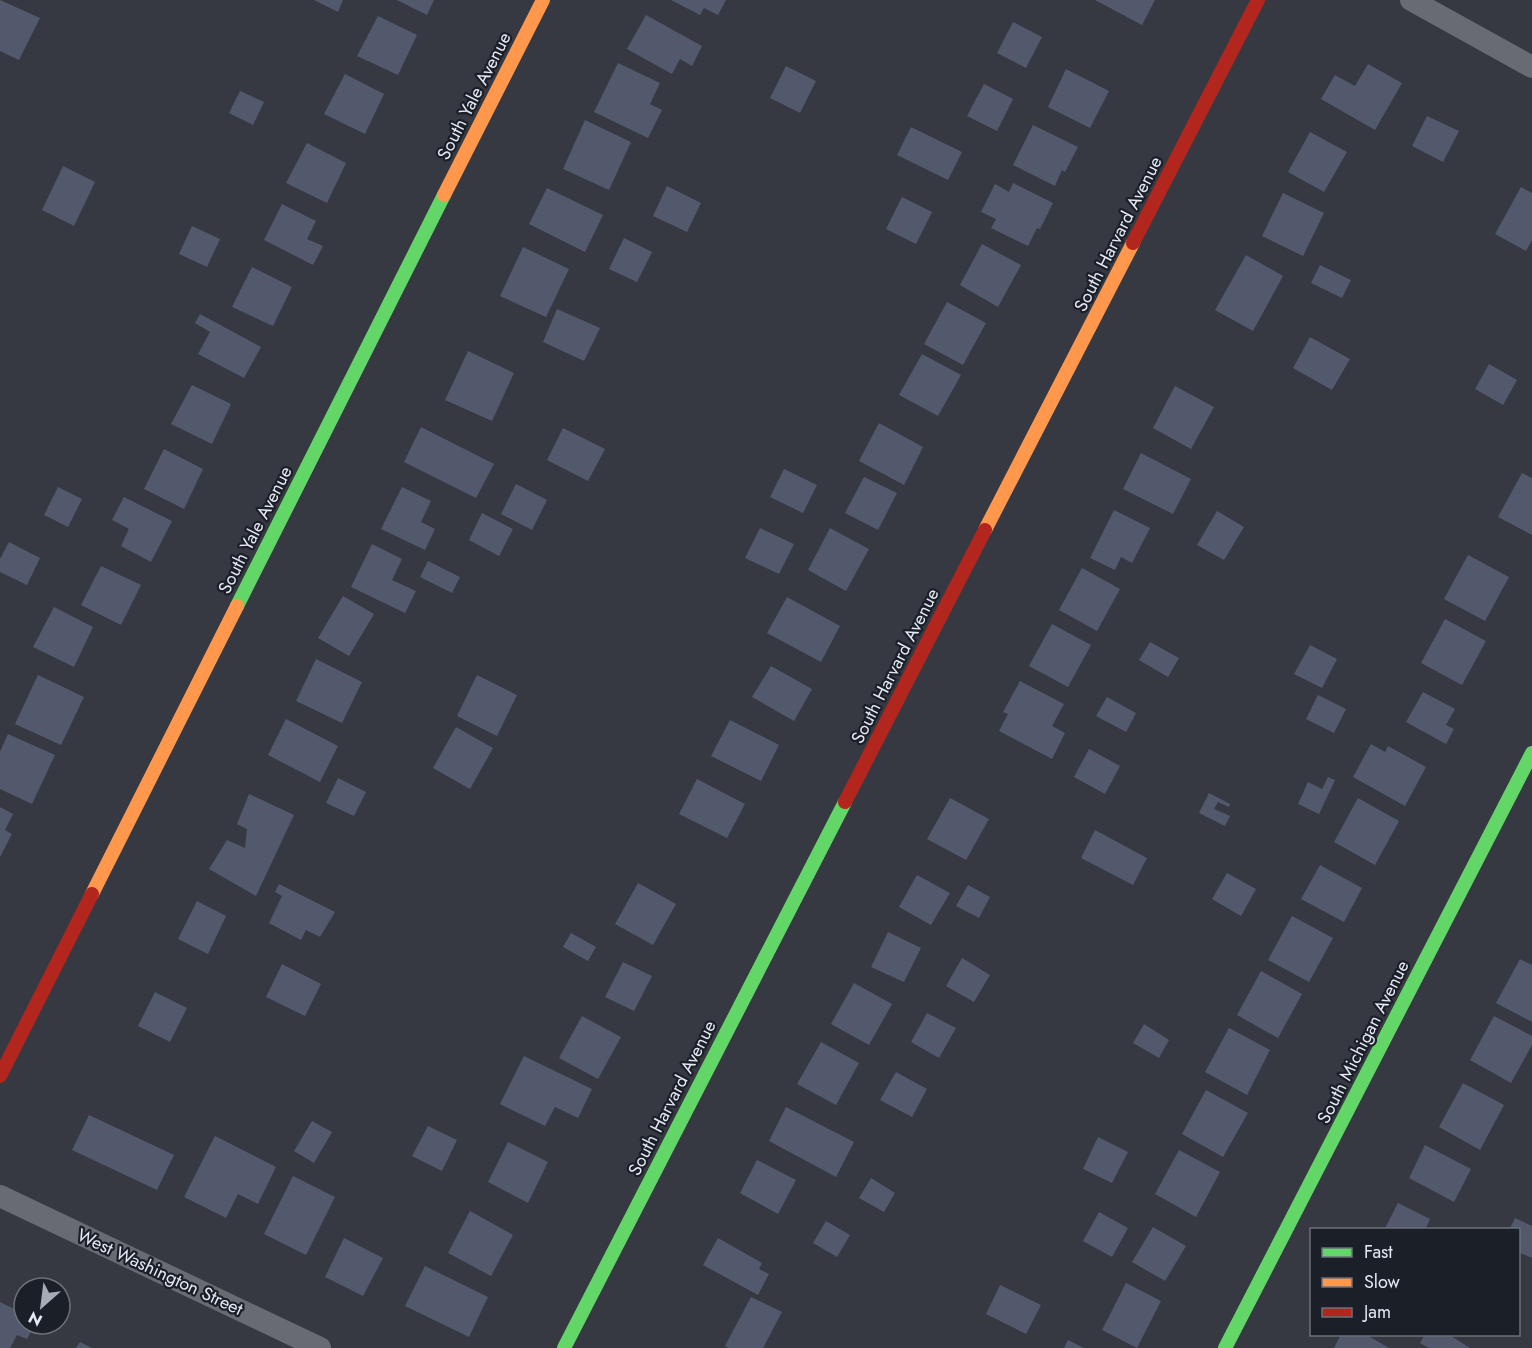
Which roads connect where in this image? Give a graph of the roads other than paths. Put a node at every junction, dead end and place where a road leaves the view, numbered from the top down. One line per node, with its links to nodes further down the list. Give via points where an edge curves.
1 (543, 0): 6 (street, South Yale Avenue)
2 (1258, 0): 9 (street, South Harvard Avenue)
3 (1411, 0): 4 (street)
4 (1532, 67)
5 (1532, 753): 10 (street, South Michigan Avenue)
6 (0, 1076)
7 (0, 1196): 8 (street, West Washington Street)
8 (320, 1348)
9 (564, 1348)
10 (1225, 1348)

